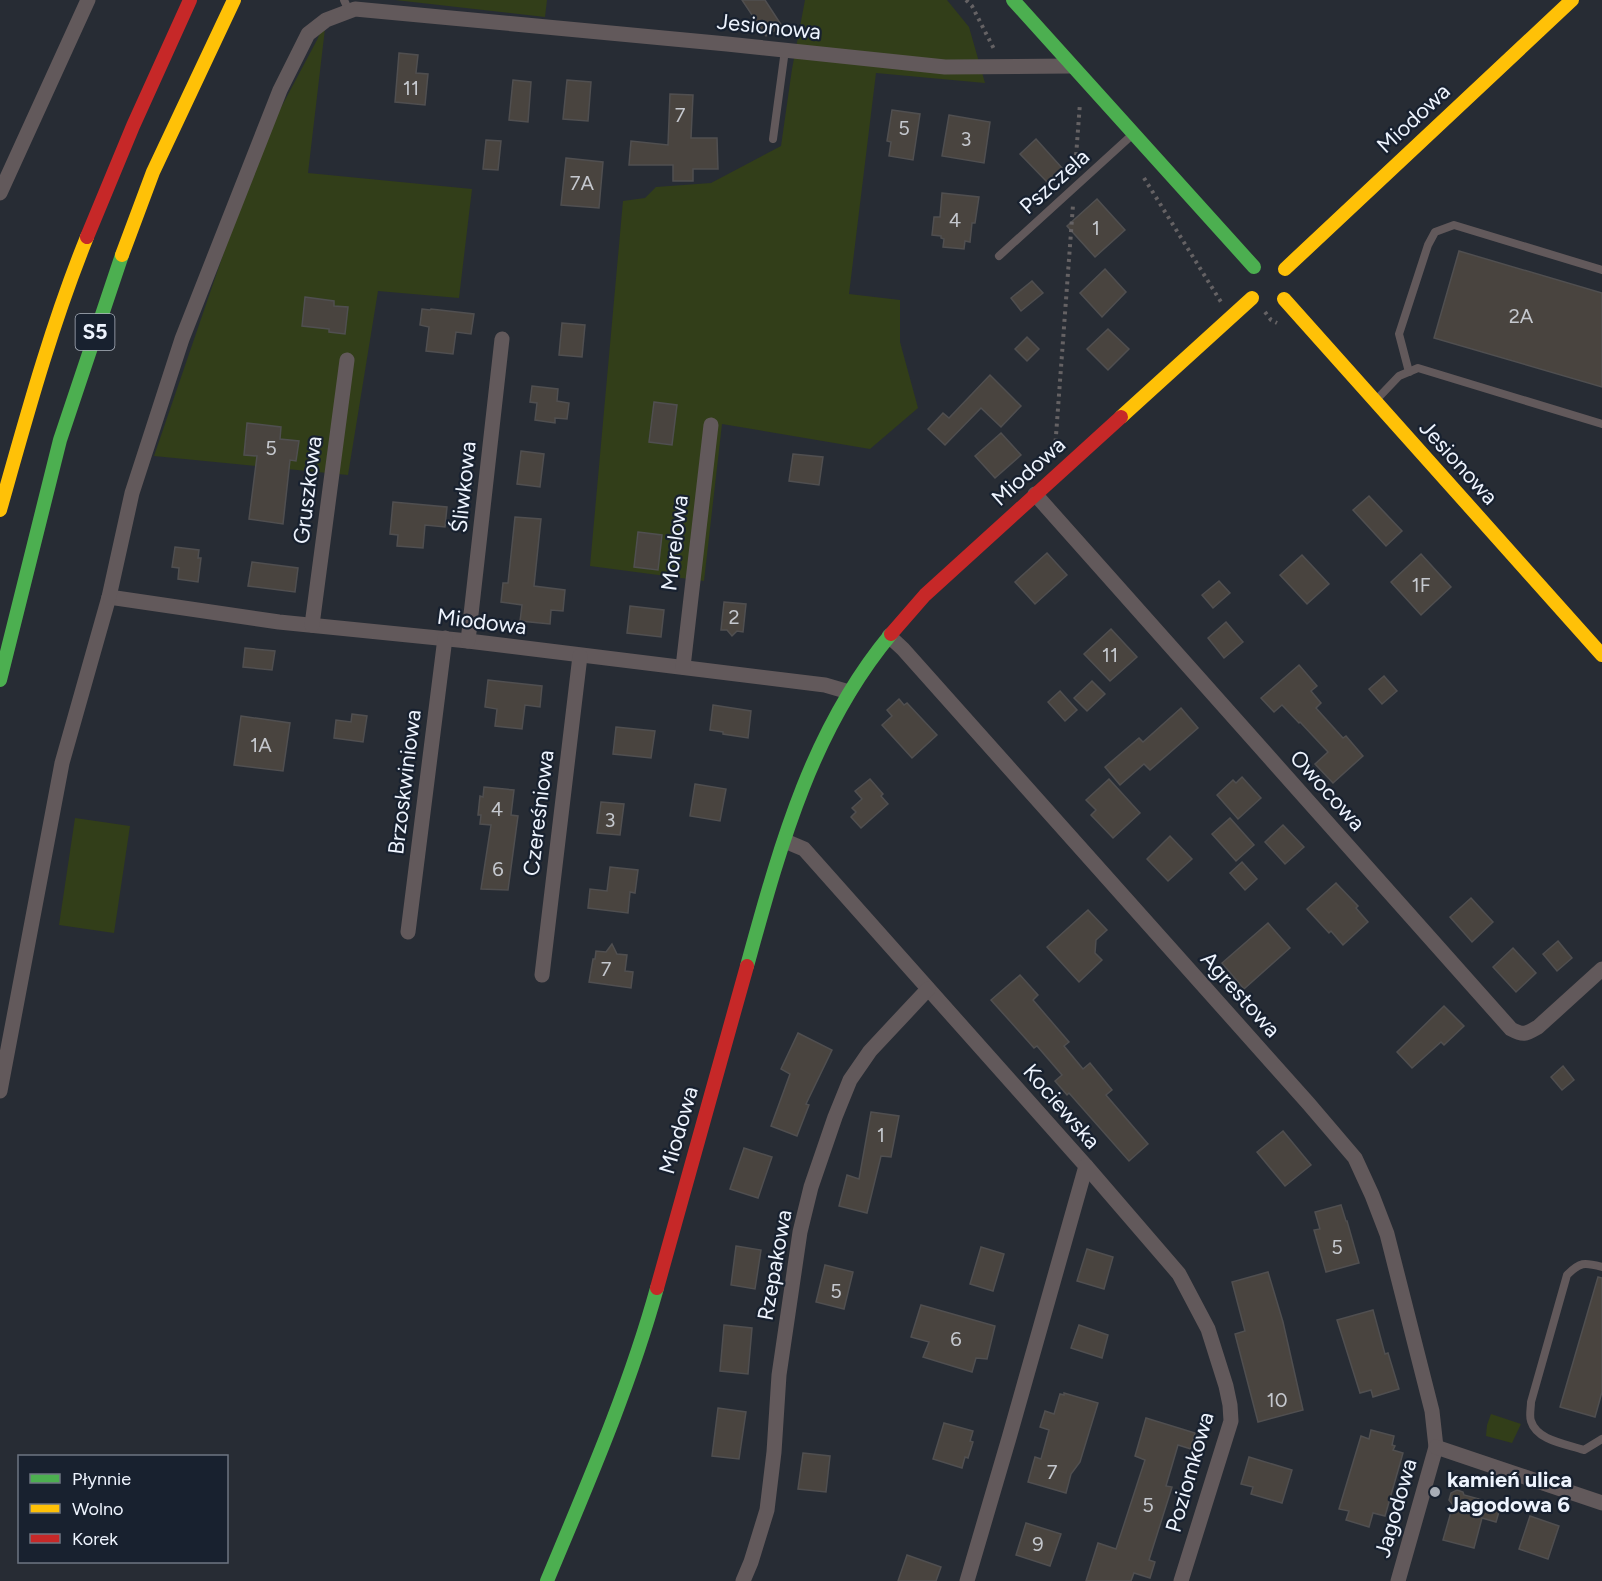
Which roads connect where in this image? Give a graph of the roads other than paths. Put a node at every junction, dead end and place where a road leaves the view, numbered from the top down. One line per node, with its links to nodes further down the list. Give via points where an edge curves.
1 (88, 0): 11 (street)
2 (190, 0): 25 (main road, S5, via 80,256 42,366)
3 (234, 0): 34 (main road, S5, via 153,172 112,281 60,440)
4 (1012, 0): 8 (main road)
5 (1572, 0): 14 (main road, Miodowa)
6 (349, 7): 7 (street, Jesionowa); 26 (street, via 308,34 280,90 182,339 132,493)
7 (785, 50): 8 (street, Jesionowa, via 945,67); 10 (lane)
8 (1071, 66): 9 (main road)
9 (1133, 134): 12 (lane, Pszczela); 13 (main road)
10 (773, 139)
11 (0, 193)
12 (999, 256)
13 (1254, 267): 14 (main road, via 1270,262); 16 (main road, via 1247,282)
14 (1285, 269): 17 (main road, via 1291,284)
15 (1602, 270): 20 (lane, via 1454,225 1435,232 1400,334)
16 (1252, 298): 17 (main road, via 1268,305); 24 (main road, Miodowa)
17 (1284, 299): 21 (main road, Jesionowa)
18 (502, 339): 30 (street, Śliwkowa)
19 (346, 360): 27 (street, Gruszkowa)
20 (1409, 372): 21 (lane, via 1399,376); 23 (lane, via 1418,368)
21 (1375, 402): 31 (main road, Jesionowa)
22 (711, 424): 33 (street, Morelowa)
23 (1602, 424)
24 (1035, 494): 28 (main road, Miodowa, via 925,595); 38 (street, Owocowa, via 1511,1029 1527,1034 1538,1027)
25 (0, 510)
26 (109, 597): 27 (street, Miodowa); 41 (street, via 62,763)
27 (312, 626): 29 (street, Miodowa)
28 (889, 636): 35 (main road, Miodowa); 45 (street, Agrestowa, via 1355,1158 1387,1234 1432,1411)
29 (445, 638): 30 (street, Miodowa); 37 (street, Brzoskwiniowa)
30 (468, 641): 32 (street, Miodowa)
31 (1602, 655)
32 (580, 656): 33 (street, Miodowa); 39 (street, Czereśniowa)
33 (683, 667): 35 (street, Miodowa, via 825,685)
34 (0, 680)
35 (849, 692): 36 (main road, Miodowa, via 798,797)
36 (785, 841): 40 (street, Kociewska, via 804,849); 47 (main road, Miodowa, via 646,1329 618,1410)
37 (408, 932)
38 (1602, 969)
39 (542, 975)
40 (928, 989): 42 (street, Kociewska); 48 (street, Rzepakowa, via 870,1052 850,1080 811,1187 783,1342 767,1510)
41 (0, 1091)
42 (1086, 1166): 49 (street, Kociewska); 50 (street, Poziomkowa, via 1179,1274 1208,1329 1230,1406 1231,1421)
43 (1602, 1267): 44 (lane, via 1580,1264 1567,1275 1531,1402 1530,1420 1543,1436 1584,1450)
44 (1602, 1439)
45 (1436, 1448): 46 (street); 51 (street, Jagodowa)
46 (1602, 1503)
47 (547, 1581)
48 (743, 1581)
49 (967, 1581)
50 (1181, 1581)
51 (1398, 1581)

